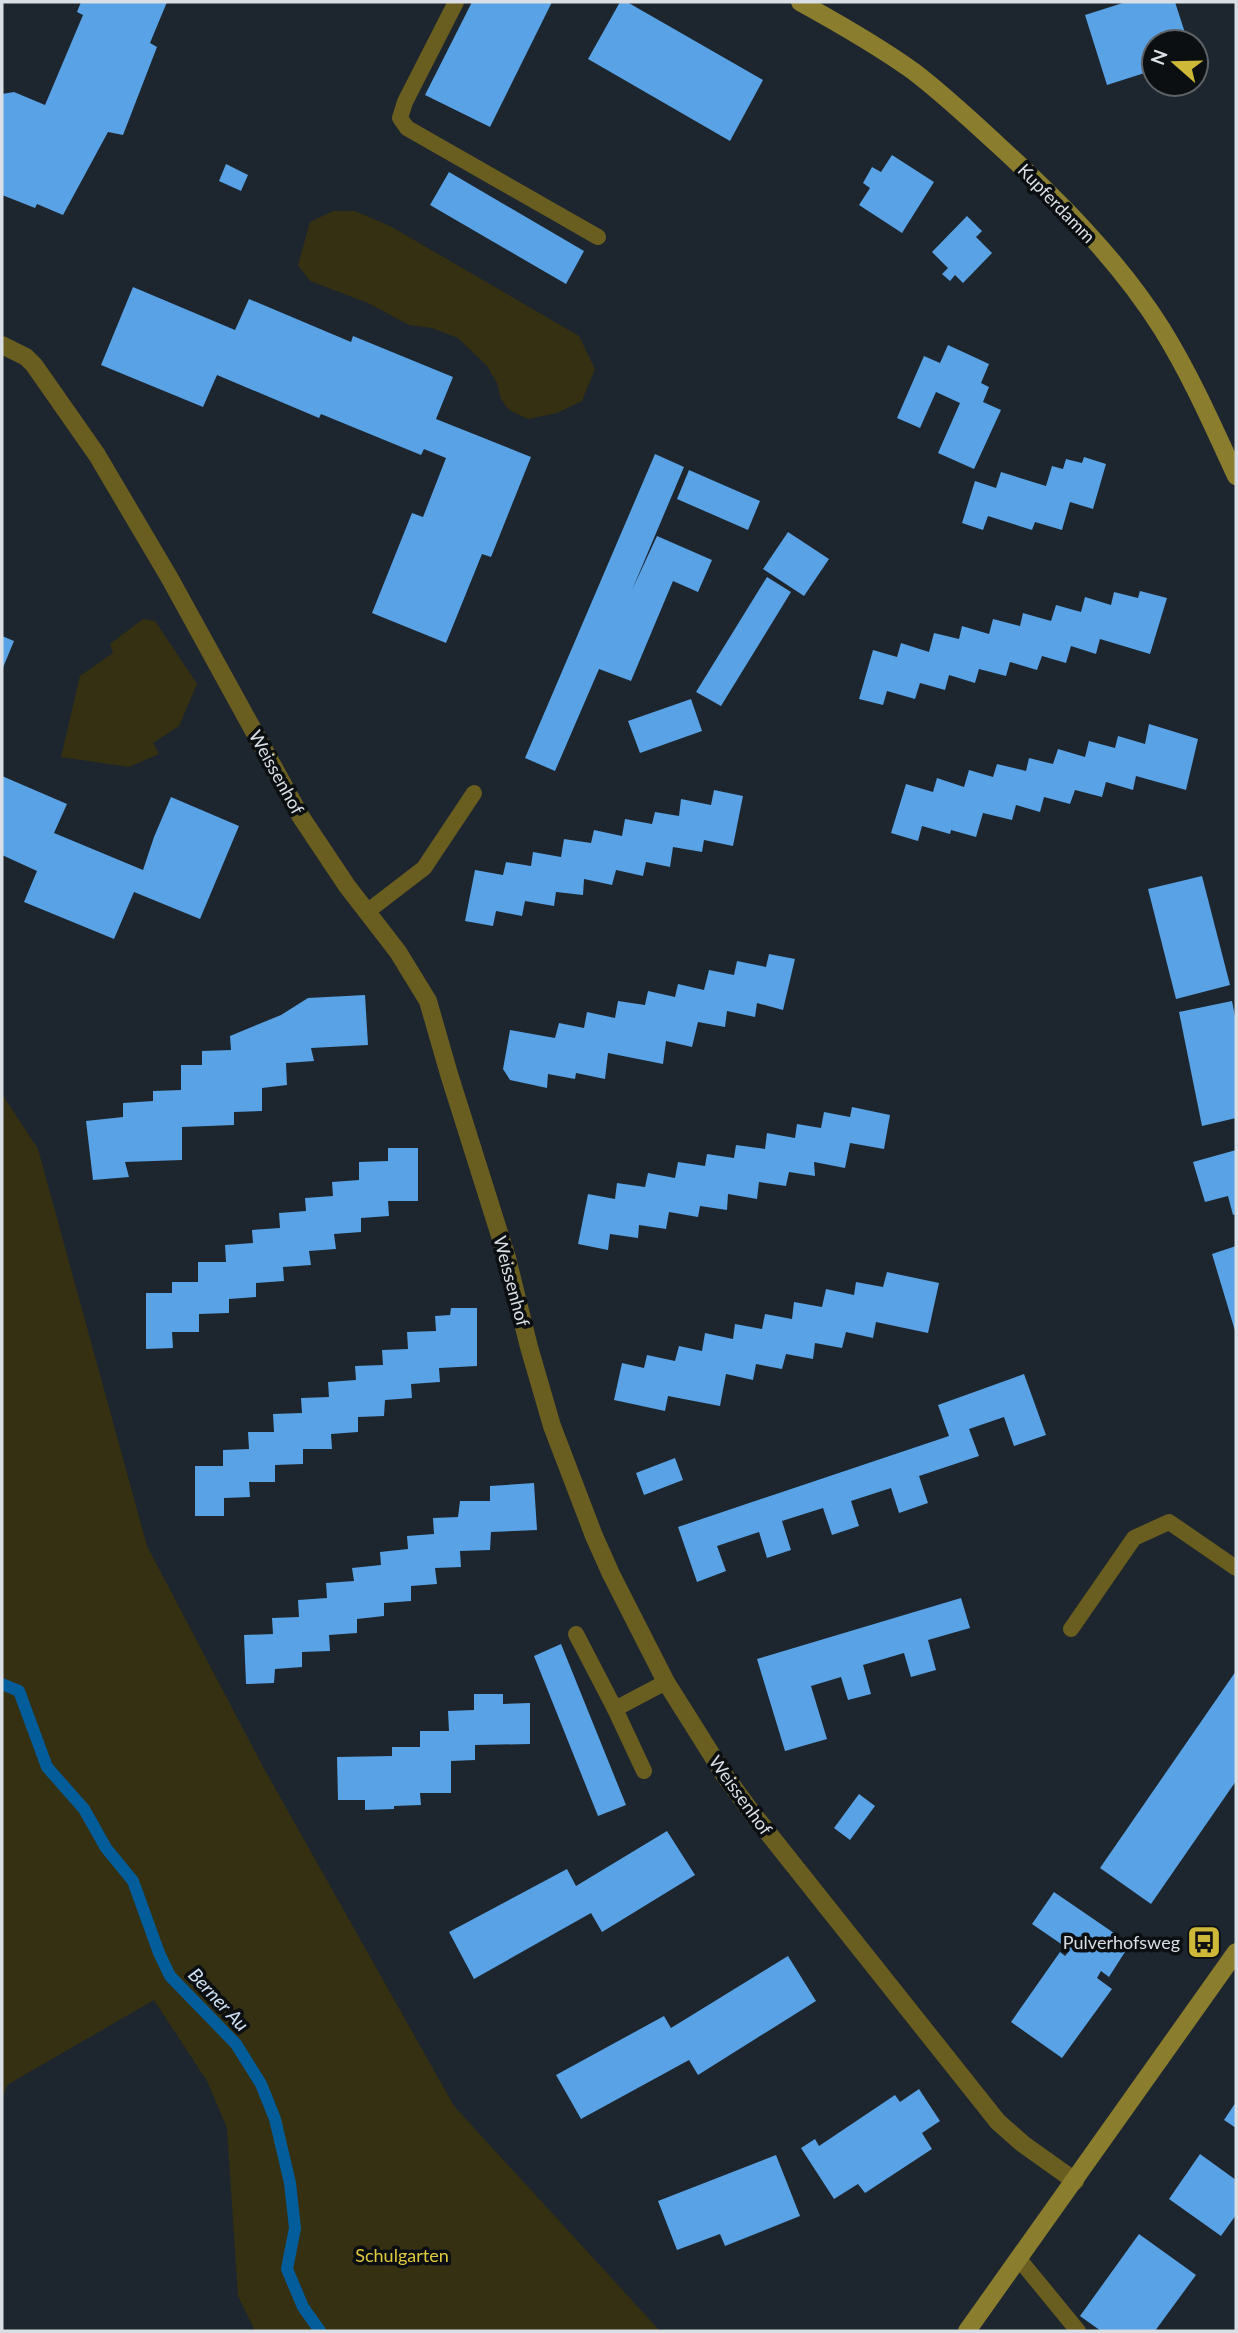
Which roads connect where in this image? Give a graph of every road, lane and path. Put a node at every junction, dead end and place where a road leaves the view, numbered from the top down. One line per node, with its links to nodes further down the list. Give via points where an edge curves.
1 (456, 2): 3 (lane, via 400,118 407,128)
2 (800, 2): 5 (street, Kupferdamm, via 913,72 1030,174 1088,233 1161,328 1194,385)
3 (598, 237)
4 (2, 345): 7 (street, Weissenhof, via 34,365 97,455 301,817)
5 (1236, 476)
6 (474, 793): 7 (lane, via 424,868)
7 (368, 911): 11 (street, Weissenhof, via 429,1001 552,1426 611,1574)
8 (1236, 1568): 9 (lane, via 1169,1522 1134,1538)
9 (1071, 1629)
10 (576, 1634): 12 (lane)
11 (666, 1682): 12 (lane); 15 (street, Weissenhof, via 752,1814 998,2122)
12 (615, 1709): 13 (lane)
13 (644, 1771)
14 (1236, 1952): 15 (street)
15 (1075, 2181): 16 (street)
16 (1019, 2259): 17 (street); 18 (lane)
17 (967, 2331)
18 (1078, 2331)

